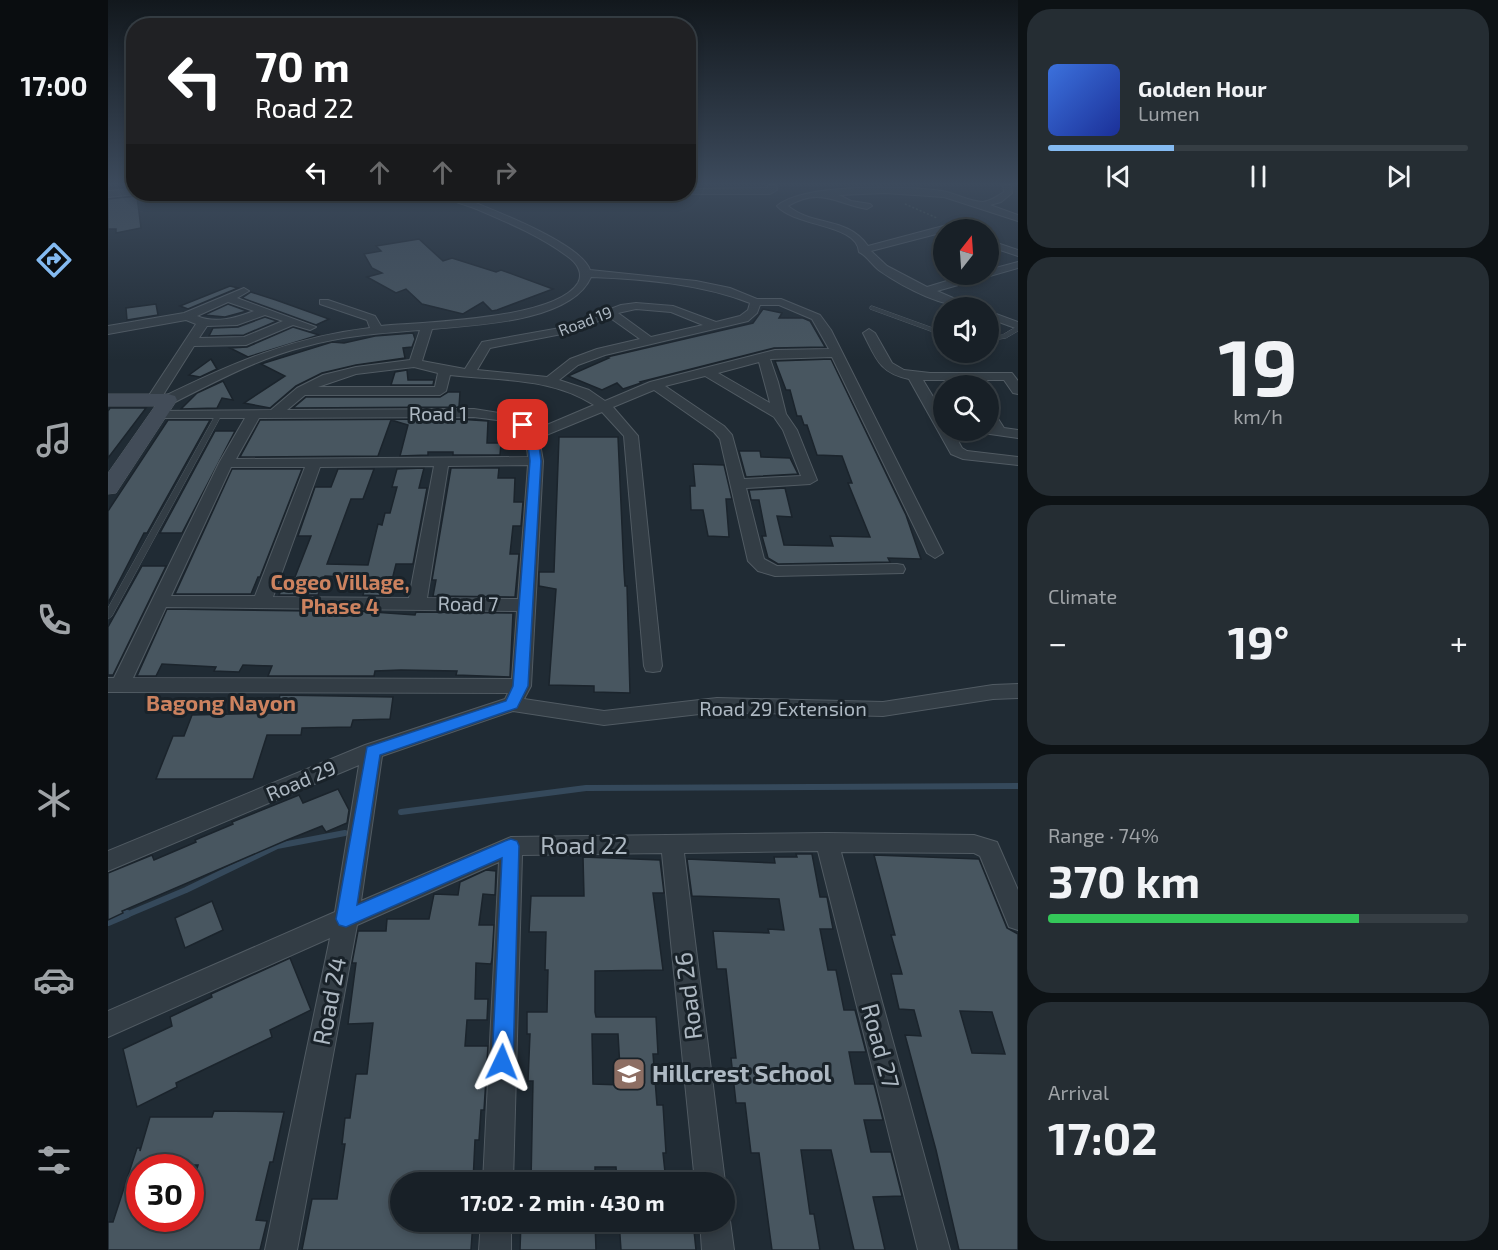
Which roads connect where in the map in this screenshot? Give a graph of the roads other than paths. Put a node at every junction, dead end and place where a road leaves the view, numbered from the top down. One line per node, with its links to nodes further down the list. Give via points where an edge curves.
1 (553, 243): 9 (street, via 584,267)
2 (859, 243): 5 (street)
3 (891, 243): 5 (street)
4 (999, 247): 6 (street)
5 (863, 250): 11 (street, via 883,268)
6 (1018, 253)
7 (1018, 265): 8 (street)
8 (999, 270)
9 (585, 273): 16 (street, via 696,284); 24 (street, via 579,289 571,296 541,310 492,320)
10 (944, 285): 11 (street)
11 (927, 290): 13 (street)
12 (243, 291): 14 (street)
13 (944, 297)
14 (227, 298): 18 (street); 20 (street)
15 (324, 302): 29 (street, via 371,318)
16 (756, 302): 25 (street, via 744,319); 35 (street, via 781,302 816,317)
17 (872, 308): 30 (lane)
18 (265, 311): 22 (street); 23 (street, via 237,322)
19 (609, 312): 25 (street, Road 19, via 658,306); 33 (street); 40 (street, Road 19, via 563,331 486,345)
20 (187, 316): 23 (street); 28 (street)
21 (999, 319): 27 (street)
22 (293, 321): 26 (street); 34 (street, via 246,341)
23 (203, 323): 34 (street)
24 (428, 325): 29 (street); 37 (street)
25 (715, 326): 33 (street)
26 (310, 327)
27 (1018, 327): 32 (lane)
28 (108, 330)
29 (376, 330): 49 (street, via 280,349)
30 (933, 330)
31 (869, 333): 41 (street, via 887,365)
32 (999, 338)
33 (648, 340): 44 (street, via 574,362)
34 (191, 342): 49 (street)
35 (836, 352): 36 (street); 67 (street)
36 (763, 357): 38 (street); 55 (street)
37 (415, 363): 39 (street); 47 (street, via 319,380)
38 (706, 370): 45 (street); 55 (street)
39 (445, 372): 40 (street); 47 (street, via 440,391)
40 (469, 373): 44 (street)
41 (914, 376): 43 (street); 51 (street)
42 (999, 377): 46 (street, via 1008,376)
43 (933, 378)
44 (551, 381): 50 (street, via 590,394)
45 (655, 385): 50 (street); 65 (street, via 727,438)
46 (1018, 390)
47 (302, 391): 52 (street)
48 (108, 400): 49 (street)
49 (160, 405): 53 (street, Road 1); 66 (street)
50 (602, 405): 58 (street); 74 (street, via 619,418 631,436)
51 (933, 410)
52 (275, 413): 54 (street, Road 1); 58 (street, Road 1, via 474,413 507,417 523,425)
53 (219, 414): 54 (street, Road 1); 73 (lane)
54 (254, 414): 63 (street)
55 (779, 414): 65 (street, via 790,430 810,480)
56 (999, 431): 57 (street)
57 (1018, 434)
58 (532, 436): 61 (street)
59 (951, 441): 62 (street, via 963,455)
60 (442, 461): 61 (street); 64 (street); 71 (street)
61 (536, 461): 72 (street)
62 (1018, 461)
63 (226, 463): 64 (street); 69 (street)
64 (314, 463): 70 (street)
65 (738, 484): 68 (street, via 756,561 764,567 776,571)
66 (108, 488)
67 (935, 553)
68 (897, 569)
69 (160, 601): 70 (street, Road 7); 75 (street)
70 (262, 602): 71 (street, Road 7)
71 (417, 603): 72 (street, Road 7)
72 (525, 605): 77 (street)
73 (108, 616)
74 (653, 666)
75 (114, 685): 77 (street, Road 29 Extension)
76 (1018, 692): 77 (street, Road 29 Extension, via 993,692 883,710 717,705 604,718)
77 (516, 695): 78 (street, Road 29)
78 (372, 752): 82 (street, Road 29); 83 (street, Road 24)
79 (826, 842): 80 (street, Road 22); 84 (street, Road 22, via 955,842 988,849); 93 (street, Road 27)
80 (672, 845): 81 (street, Road 22); 87 (street, Road 26)
81 (511, 846): 83 (street, Road 22); 86 (street)
82 (108, 861)
83 (346, 919): 85 (street, Road 22); 90 (street, Road 24)
84 (1018, 919)
85 (108, 1024)
86 (498, 1172)
87 (709, 1172)
88 (496, 1232): 91 (street)
89 (716, 1232): 92 (street)
90 (281, 1250)
91 (495, 1250)
92 (718, 1250)
93 (934, 1250)

